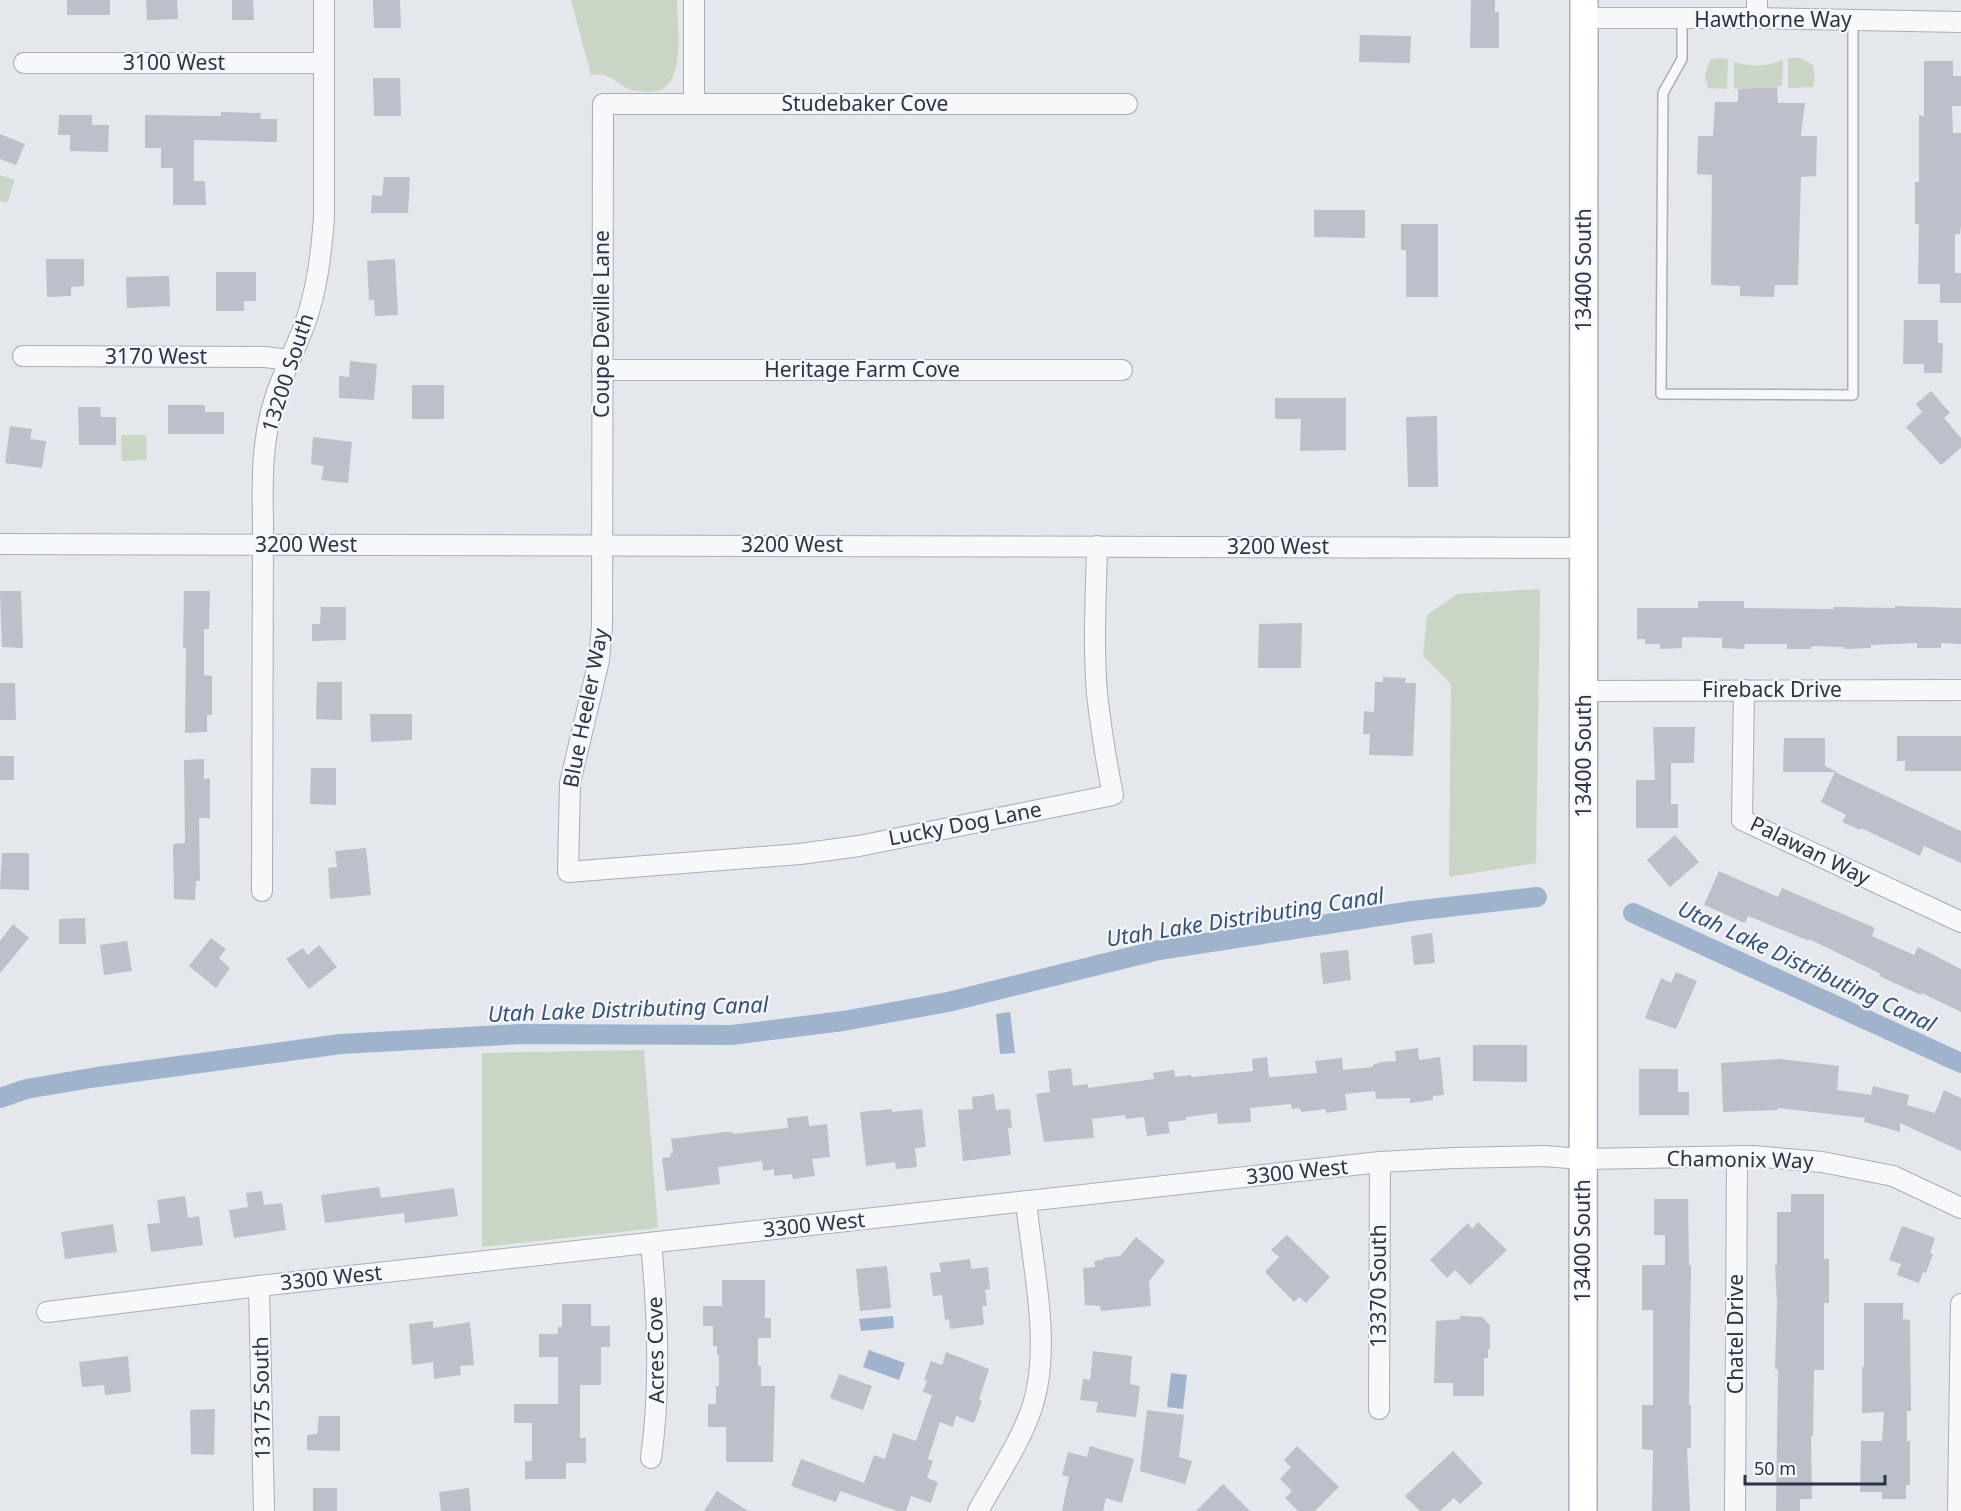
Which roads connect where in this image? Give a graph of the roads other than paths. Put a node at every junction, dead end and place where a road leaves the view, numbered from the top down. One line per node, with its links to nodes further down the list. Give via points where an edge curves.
1 (324, 0): 9 (street, 13200 South)
2 (694, 0): 11 (street)
3 (1584, 9): 5 (street, Hawthorne Way); 21 (main road, 13400 South)
4 (1757, 9): 5 (street, Hawthorne Way); 6 (street, Hawthorne Way)
5 (1682, 19): 6 (lane, via 1682,59 1663,93 1661,394 1853,395)
6 (1853, 20): 7 (street, Hawthorne Way)
7 (1961, 22)
8 (24, 63): 9 (street, 3100 West)
9 (324, 63): 14 (street, 13200 South, via 321,251 315,290)
10 (603, 104): 11 (street, Studebaker Cove); 15 (street, Coupe Deville Lane)
11 (694, 104): 12 (street, Studebaker Cove)
12 (1126, 104)
13 (23, 356): 14 (street, 3170 West)
14 (289, 360): 18 (street, 13200 South, via 274,399 266,438)
15 (602, 370): 16 (street, Heritage Farm Cove); 19 (street, Coupe Deville Lane)
16 (1122, 370)
17 (0, 544): 18 (street, 3200 West)
18 (263, 545): 19 (street, 3200 West); 26 (street, 13200 South)
19 (602, 545): 20 (street, 3200 West); 25 (street, Blue Heeler Way, via 599,660 570,783)
20 (1097, 546): 21 (street, 3200 West); 25 (street, Lucky Dog Lane, via 1097,692 1113,795 859,846)
21 (1585, 548): 24 (main road, 13400 South)
22 (1744, 690): 23 (street, Fireback Drive); 24 (street, Fireback Drive); 27 (street, Palawan Way, via 1742,820)
23 (1961, 690)
24 (1584, 691): 29 (main road, 13400 South)
25 (568, 872)
26 (262, 891)
27 (1961, 922)
28 (1737, 1156): 29 (street, Chamonix Way); 32 (street, Chamonix Way, via 1822,1162 1893,1176); 42 (street, Chatel Drive)
29 (1582, 1159): 30 (street, 3300 West, via 1544,1156); 41 (main road, 13400 South)
30 (1380, 1162): 31 (street, 3300 West); 37 (street, 13370 South)
31 (1026, 1201): 33 (street, 3300 West); 40 (street, via 1041,1332 1039,1380 1025,1425)
32 (1961, 1208)
33 (651, 1243): 34 (street, 3300 West); 38 (street, Acres Cove, via 657,1304 656,1419)
34 (259, 1286): 36 (street, 3300 West); 39 (street, 13175 South)
35 (1961, 1304): 43 (street)
36 (47, 1312)
37 (1379, 1409)
38 (651, 1458)
39 (264, 1511)
40 (978, 1511)
41 (1583, 1511)
42 (1735, 1511)
43 (1958, 1511)

